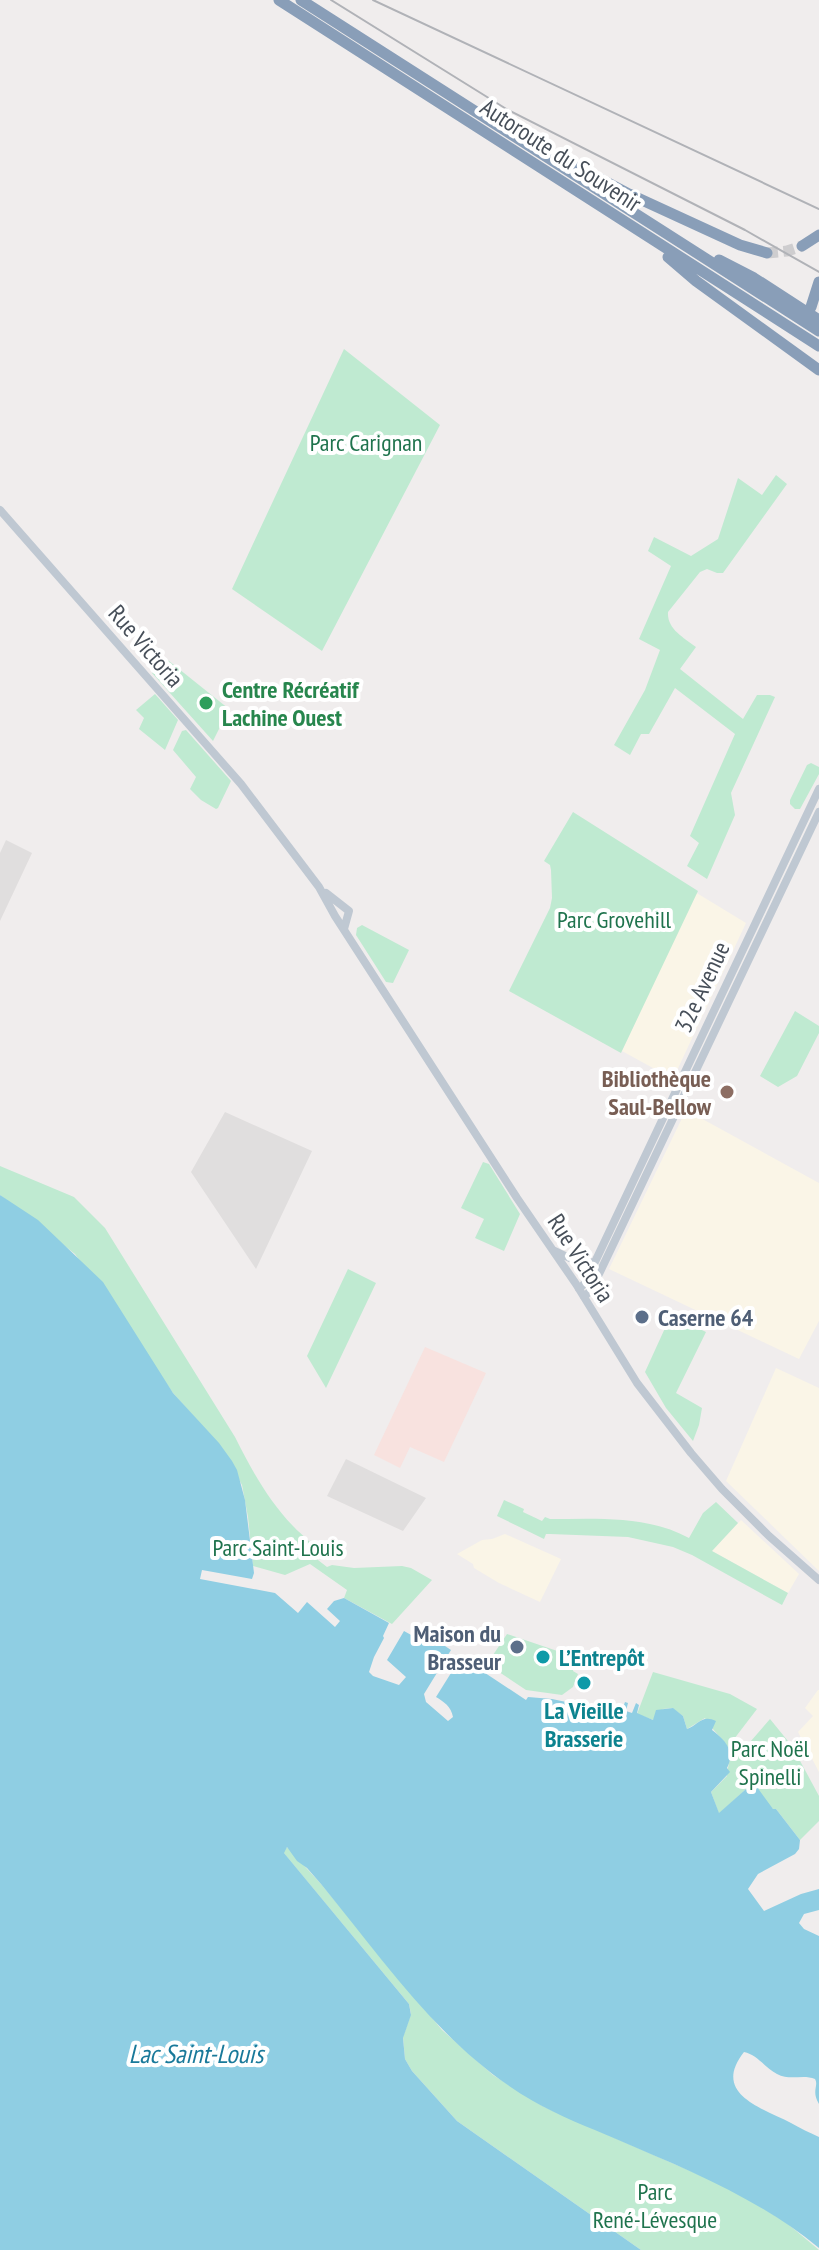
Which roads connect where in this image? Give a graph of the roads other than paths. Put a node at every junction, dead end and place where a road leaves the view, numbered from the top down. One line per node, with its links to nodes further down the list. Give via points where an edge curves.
1 (279, 0): 5 (highway, Autoroute du Souvenir)
2 (301, 0): 3 (highway, Autoroute du Souvenir)
3 (507, 132): 4 (highway, Autoroute du Souvenir); 8 (highway, via 629,194)
4 (651, 225): 11 (highway, via 754,278); 12 (highway, Autoroute du Souvenir)
5 (641, 233): 13 (highway, Autoroute du Souvenir); 14 (highway, via 696,281)
6 (819, 235): 7 (highway)
7 (802, 246)
8 (767, 253)
9 (819, 282): 10 (highway)
10 (811, 307)
11 (819, 320)
12 (819, 331)
13 (819, 346)
14 (819, 370)
15 (0, 510): 18 (main road, Rue Victoria, via 241,784)
16 (819, 789): 23 (main road, 32e Avenue)
17 (819, 812): 24 (main road, 32e Avenue, via 603,1266 590,1291)
18 (319, 887): 19 (main road, Rue Victoria); 20 (main road, Rue Victoria)
19 (331, 907): 20 (main road); 21 (main road, Rue Victoria)
20 (349, 914): 21 (main road)
21 (344, 929): 22 (main road, Rue Victoria)
22 (551, 1250): 23 (main road, via 584,1265); 24 (main road, Rue Victoria)
23 (594, 1261): 24 (main road, 32e Avenue)
24 (582, 1293): 25 (main road, Rue Victoria, via 632,1375 696,1459)
25 (819, 1580)

